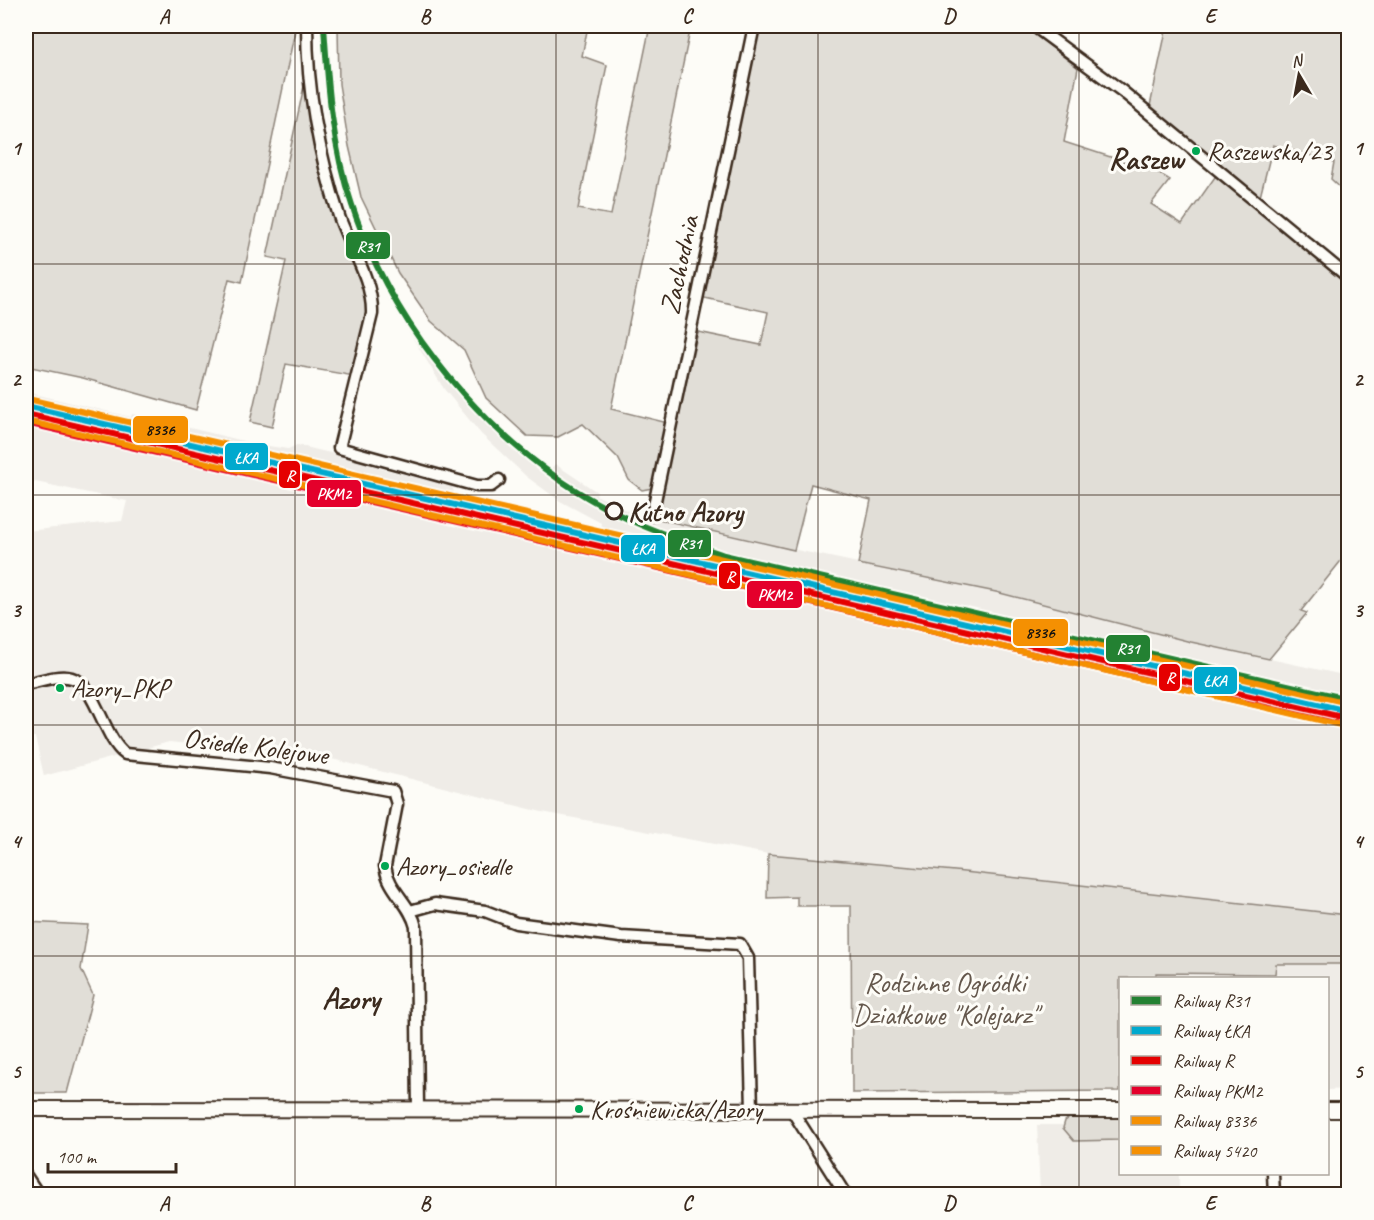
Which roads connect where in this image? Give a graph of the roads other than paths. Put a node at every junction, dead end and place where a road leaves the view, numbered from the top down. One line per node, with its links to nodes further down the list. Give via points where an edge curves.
1 (307, 26): 5 (street, via 312,108 321,152 341,220 371,298 372,314 339,448 477,486 491,486)
2 (753, 26): 6 (street, Zachodnia)
3 (1034, 26): 4 (street, via 1122,91)
4 (1348, 277)
5 (498, 480)
6 (651, 515)
7 (26, 684): 8 (street, Osiedle Kolejowe, via 66,677 82,684 115,745 125,754 270,768 393,791 398,801 386,876)
8 (410, 911): 10 (street, via 435,904 485,911 516,923 621,938 740,944 748,958); 11 (street, Osiedle Kolejowe, via 418,942)
9 (26, 1109): 11 (main road)
10 (752, 1109): 11 (main road); 12 (main road)
11 (418, 1110)
12 (792, 1110): 13 (main road); 19 (street)
13 (1119, 1110)
14 (1329, 1110): 15 (main road)
15 (1348, 1110)
16 (1273, 1175): 20 (street)
17 (26, 1176): 18 (street)
18 (38, 1194)
19 (845, 1194)
20 (1274, 1194)

